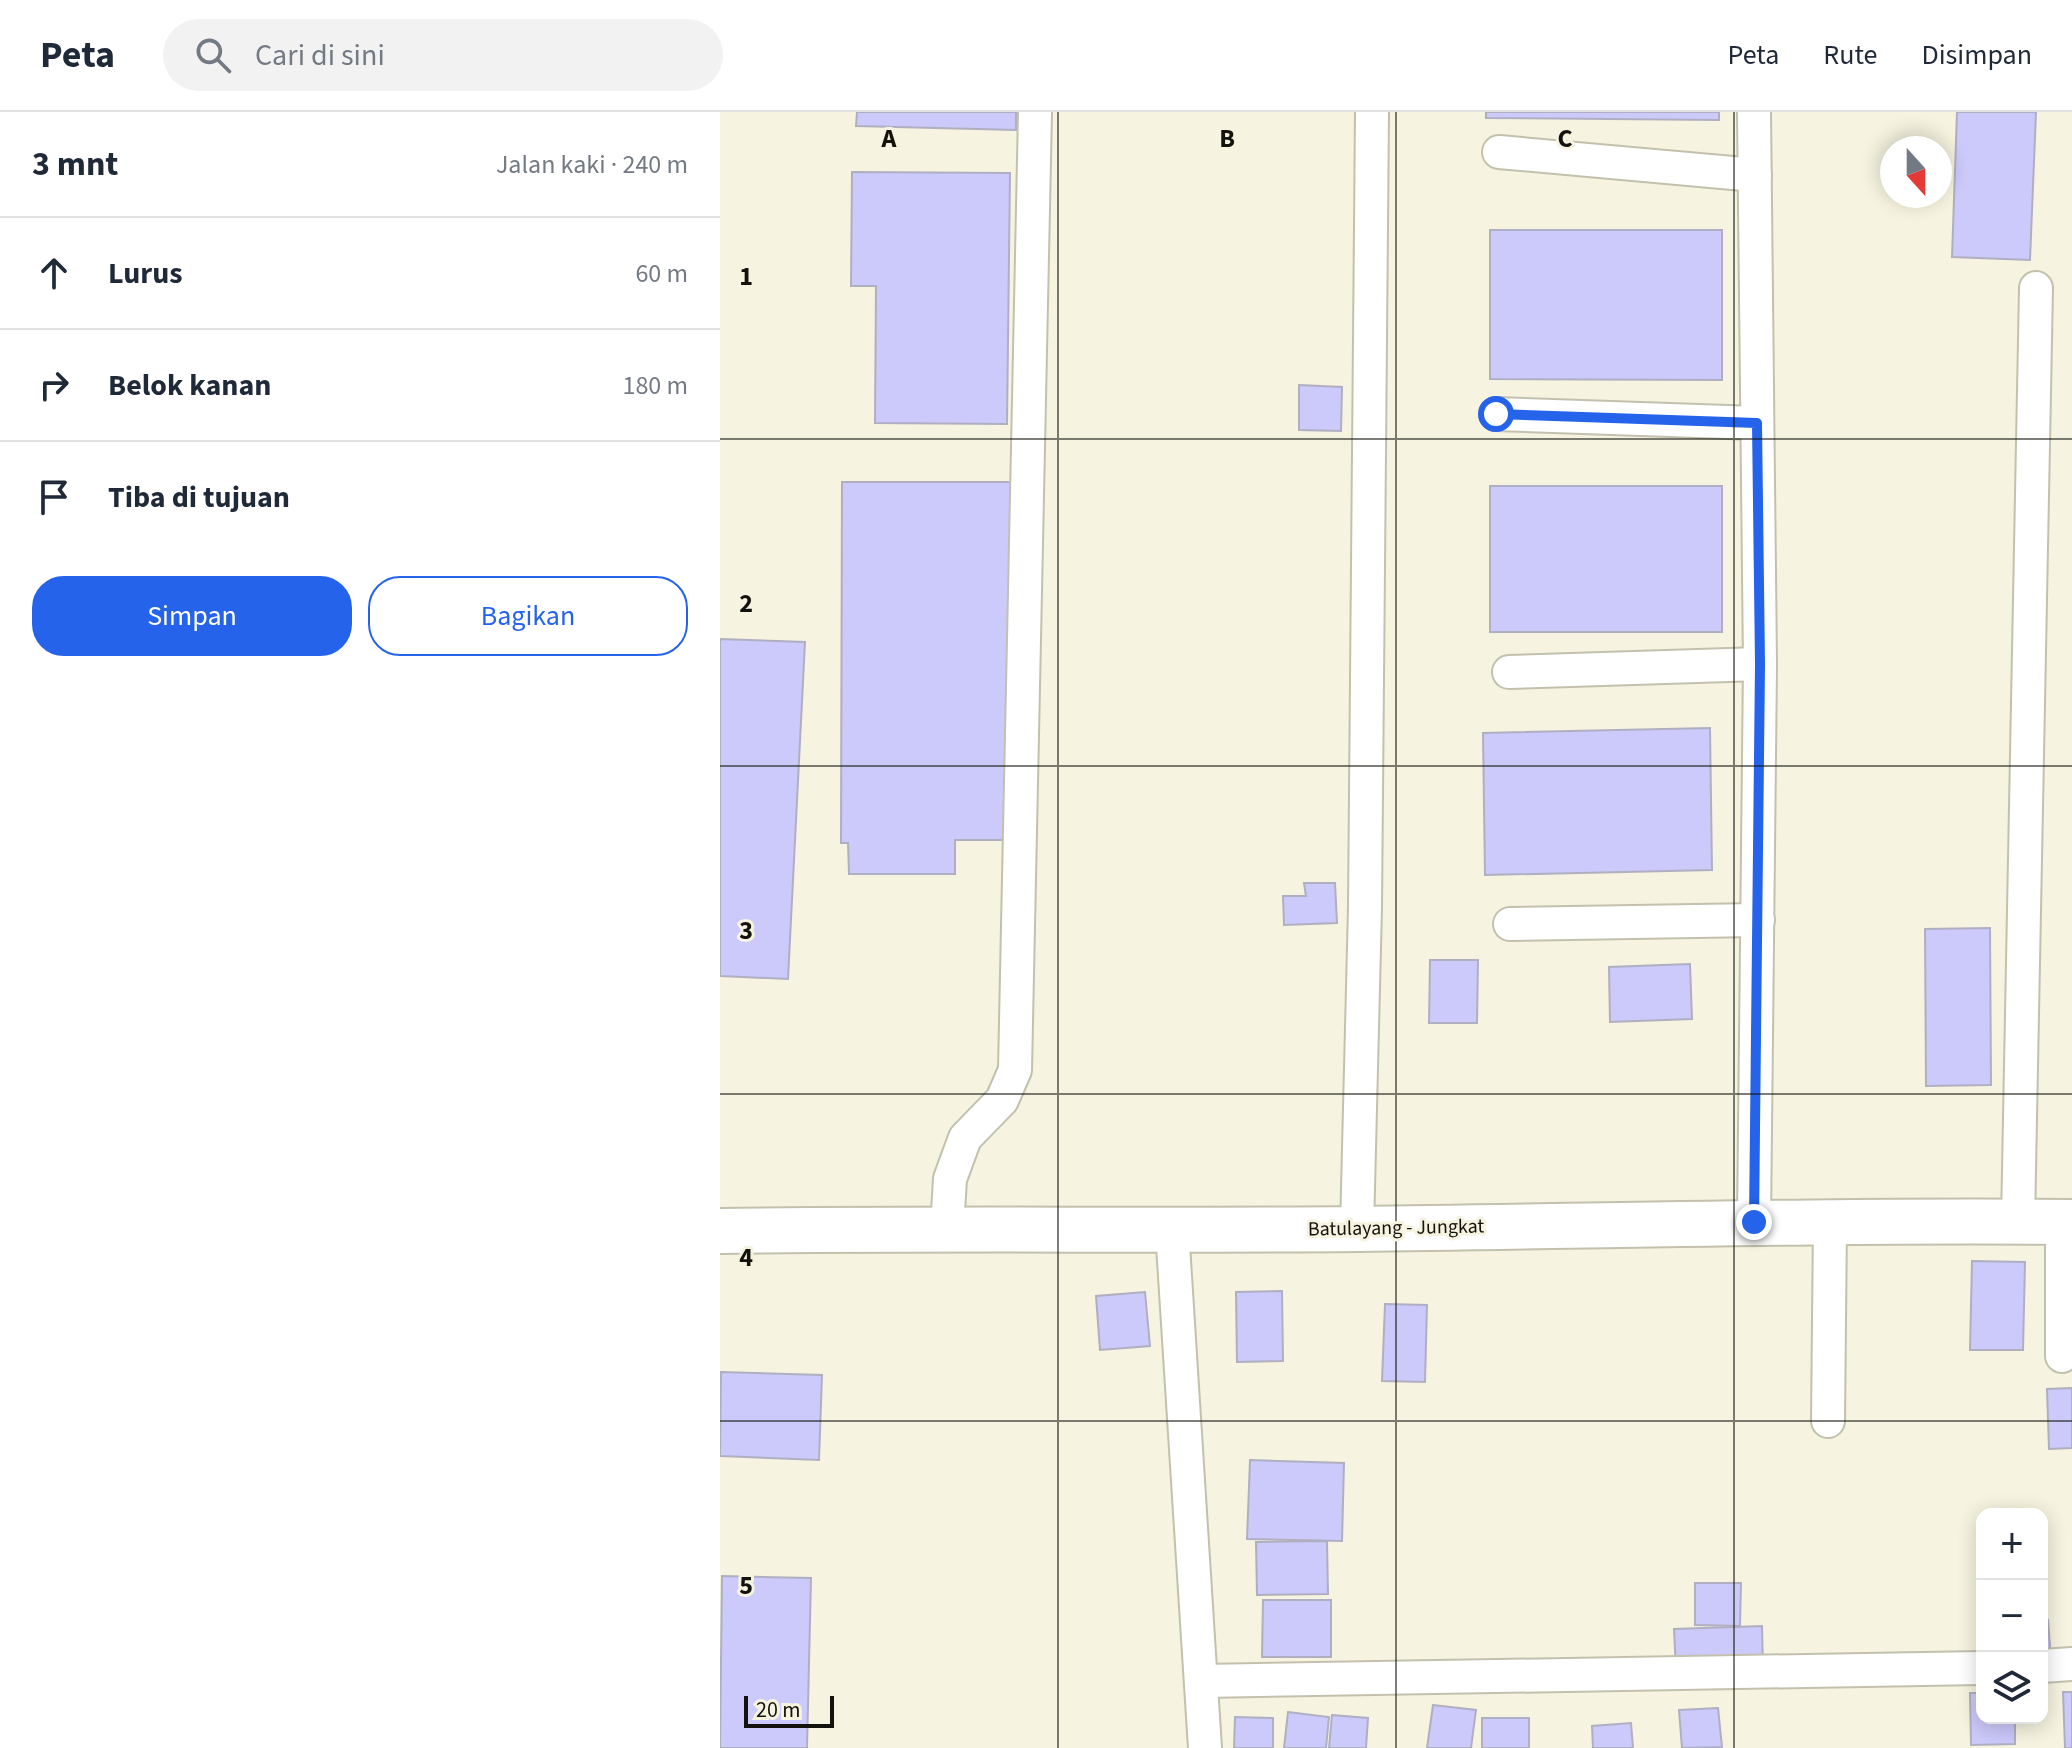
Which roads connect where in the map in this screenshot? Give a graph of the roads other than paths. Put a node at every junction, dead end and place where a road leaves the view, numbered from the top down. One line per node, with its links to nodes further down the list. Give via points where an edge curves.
1 (1035, 112): 17 (street, via 1015,1070 1002,1100 965,1138 950,1179)
2 (1372, 112): 19 (street)
3 (1754, 112): 5 (street)
4 (1499, 152): 5 (street)
5 (1755, 175): 8 (street)
6 (2036, 288): 15 (street)
7 (1496, 414): 8 (street)
8 (1757, 423): 9 (street)
9 (1760, 664): 10 (street); 11 (street)
10 (1509, 672)
11 (1758, 920): 12 (street); 13 (street)
12 (1510, 924)
13 (1754, 1222): 14 (highway, Batulayang - Jungkat); 19 (highway, Batulayang - Jungkat)
14 (1830, 1222): 15 (highway, Batulayang - Jungkat); 22 (street)
15 (2018, 1222): 16 (highway, Batulayang - Jungkat)
16 (2067, 1222): 21 (street)
17 (947, 1228): 18 (highway, Batulayang - Jungkat); 20 (highway, Batulayang - Jungkat)
18 (1172, 1229): 19 (highway, Batulayang - Jungkat); 26 (street)
19 (1357, 1229)
20 (720, 1231)
21 (2062, 1356)
22 (1828, 1421)
23 (2072, 1664): 24 (street)
24 (2048, 1666)
25 (1976, 1668): 26 (street)
26 (1202, 1681): 27 (street)
27 (1205, 1748)

